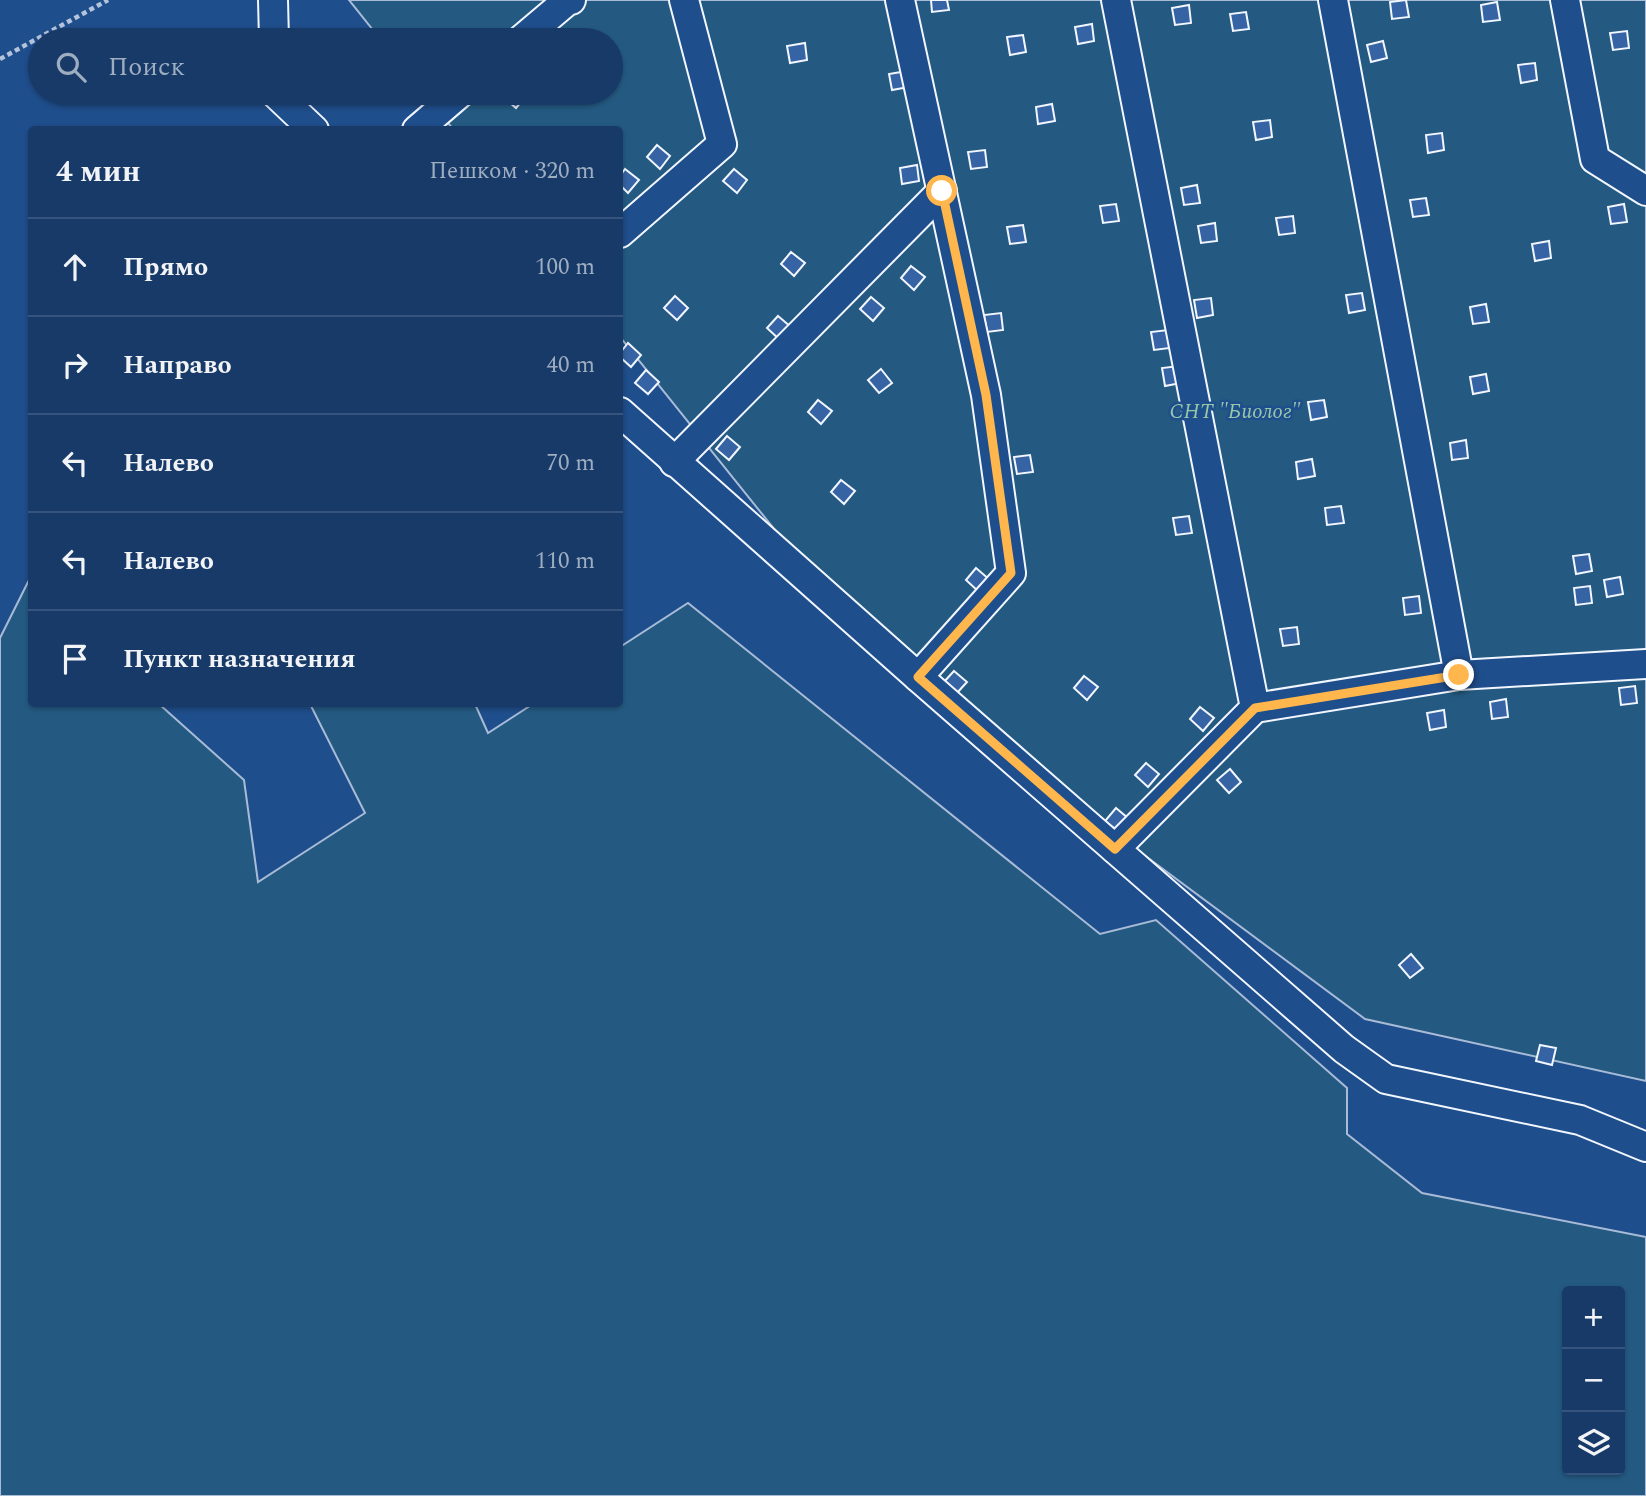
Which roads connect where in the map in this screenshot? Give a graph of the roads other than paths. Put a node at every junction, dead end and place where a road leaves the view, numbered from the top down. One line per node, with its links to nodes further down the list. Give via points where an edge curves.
1 (273, 0): 8 (lane)
2 (571, 0): 9 (lane)
3 (684, 0): 16 (lane, via 722,144)
4 (900, 0): 14 (lane)
5 (1116, 0): 22 (lane)
6 (1333, 0): 20 (lane)
7 (1565, 0): 15 (lane, via 1595,159)
8 (274, 28)
9 (535, 28)
10 (288, 105): 12 (lane)
11 (446, 105): 13 (lane)
12 (310, 126)
13 (422, 126)
14 (942, 191): 18 (lane); 21 (lane, via 986,395 1011,573)
15 (1646, 191)
16 (623, 230)
17 (623, 415): 18 (lane)
18 (674, 462): 21 (lane)
19 (1646, 664): 20 (lane)
20 (1459, 675): 22 (lane)
21 (918, 677): 23 (lane)
22 (1255, 708): 23 (lane)
23 (1115, 849): 24 (lane, via 1345,1049 1386,1079 1580,1119)
24 (1646, 1147)

